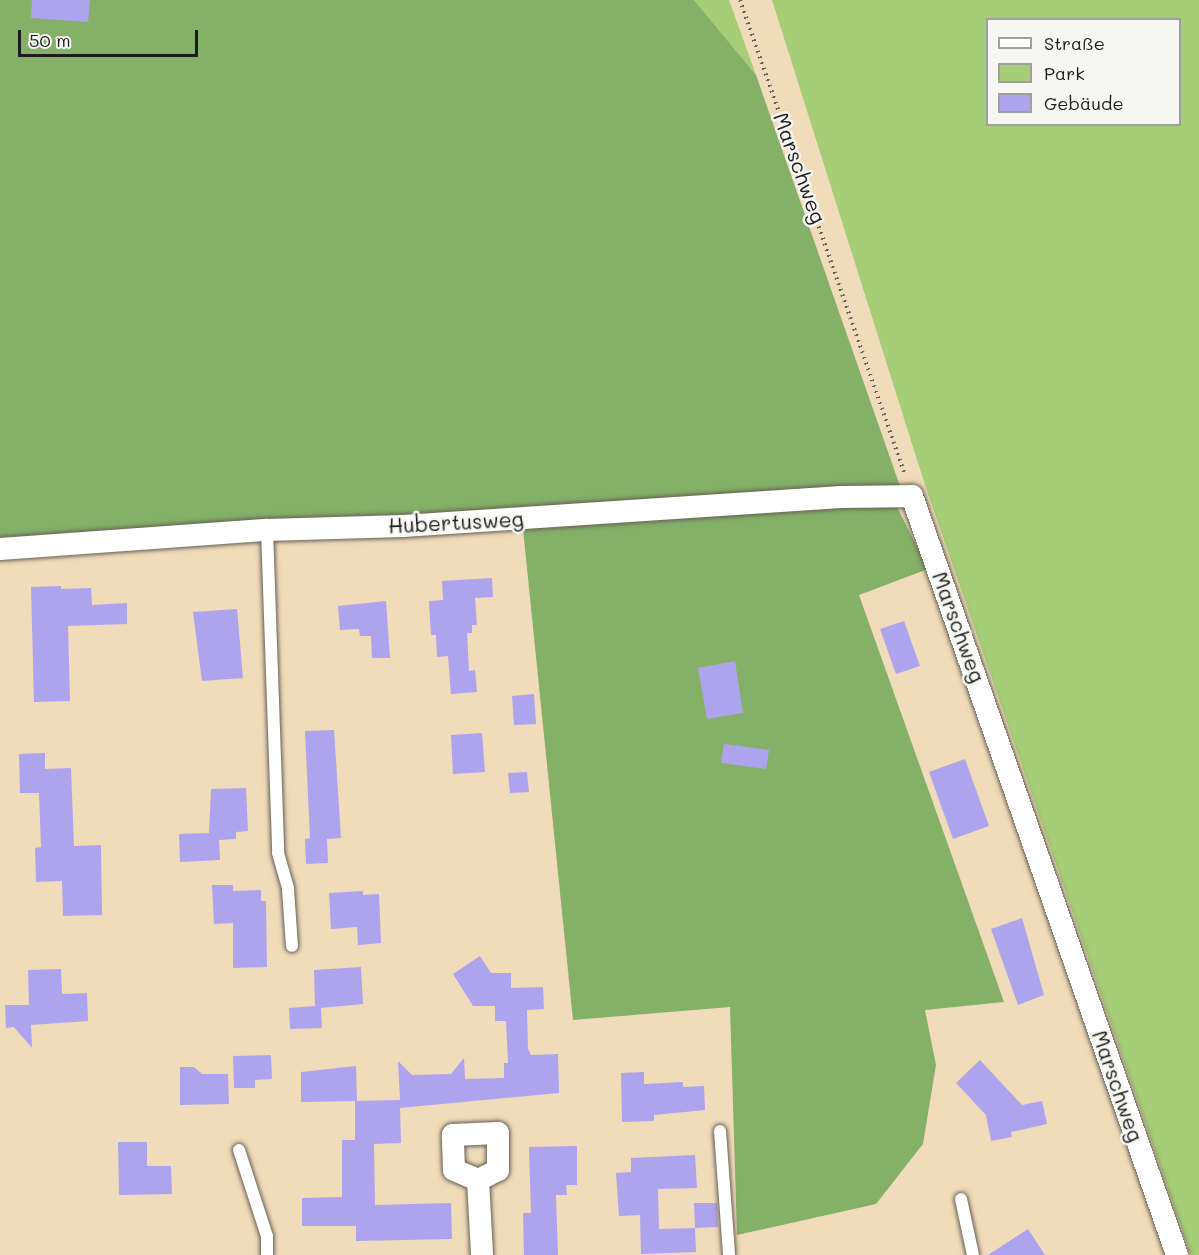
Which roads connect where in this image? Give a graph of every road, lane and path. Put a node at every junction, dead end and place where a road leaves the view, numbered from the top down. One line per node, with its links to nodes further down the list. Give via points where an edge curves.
1 (740, 0): 2 (path, Marschweg)
2 (912, 496): 3 (street, Hubertusweg); 14 (street, Marschweg)
3 (267, 530): 4 (street, Hubertusweg); 5 (lane, via 278,854 288,889)
4 (0, 549)
5 (292, 946)
6 (720, 1131): 12 (lane)
7 (239, 1149): 10 (lane, via 267,1236)
8 (478, 1180): 11 (street)
9 (961, 1199): 13 (lane)
10 (267, 1255)
11 (482, 1255)
12 (729, 1255)
13 (973, 1255)
14 (1177, 1255)

